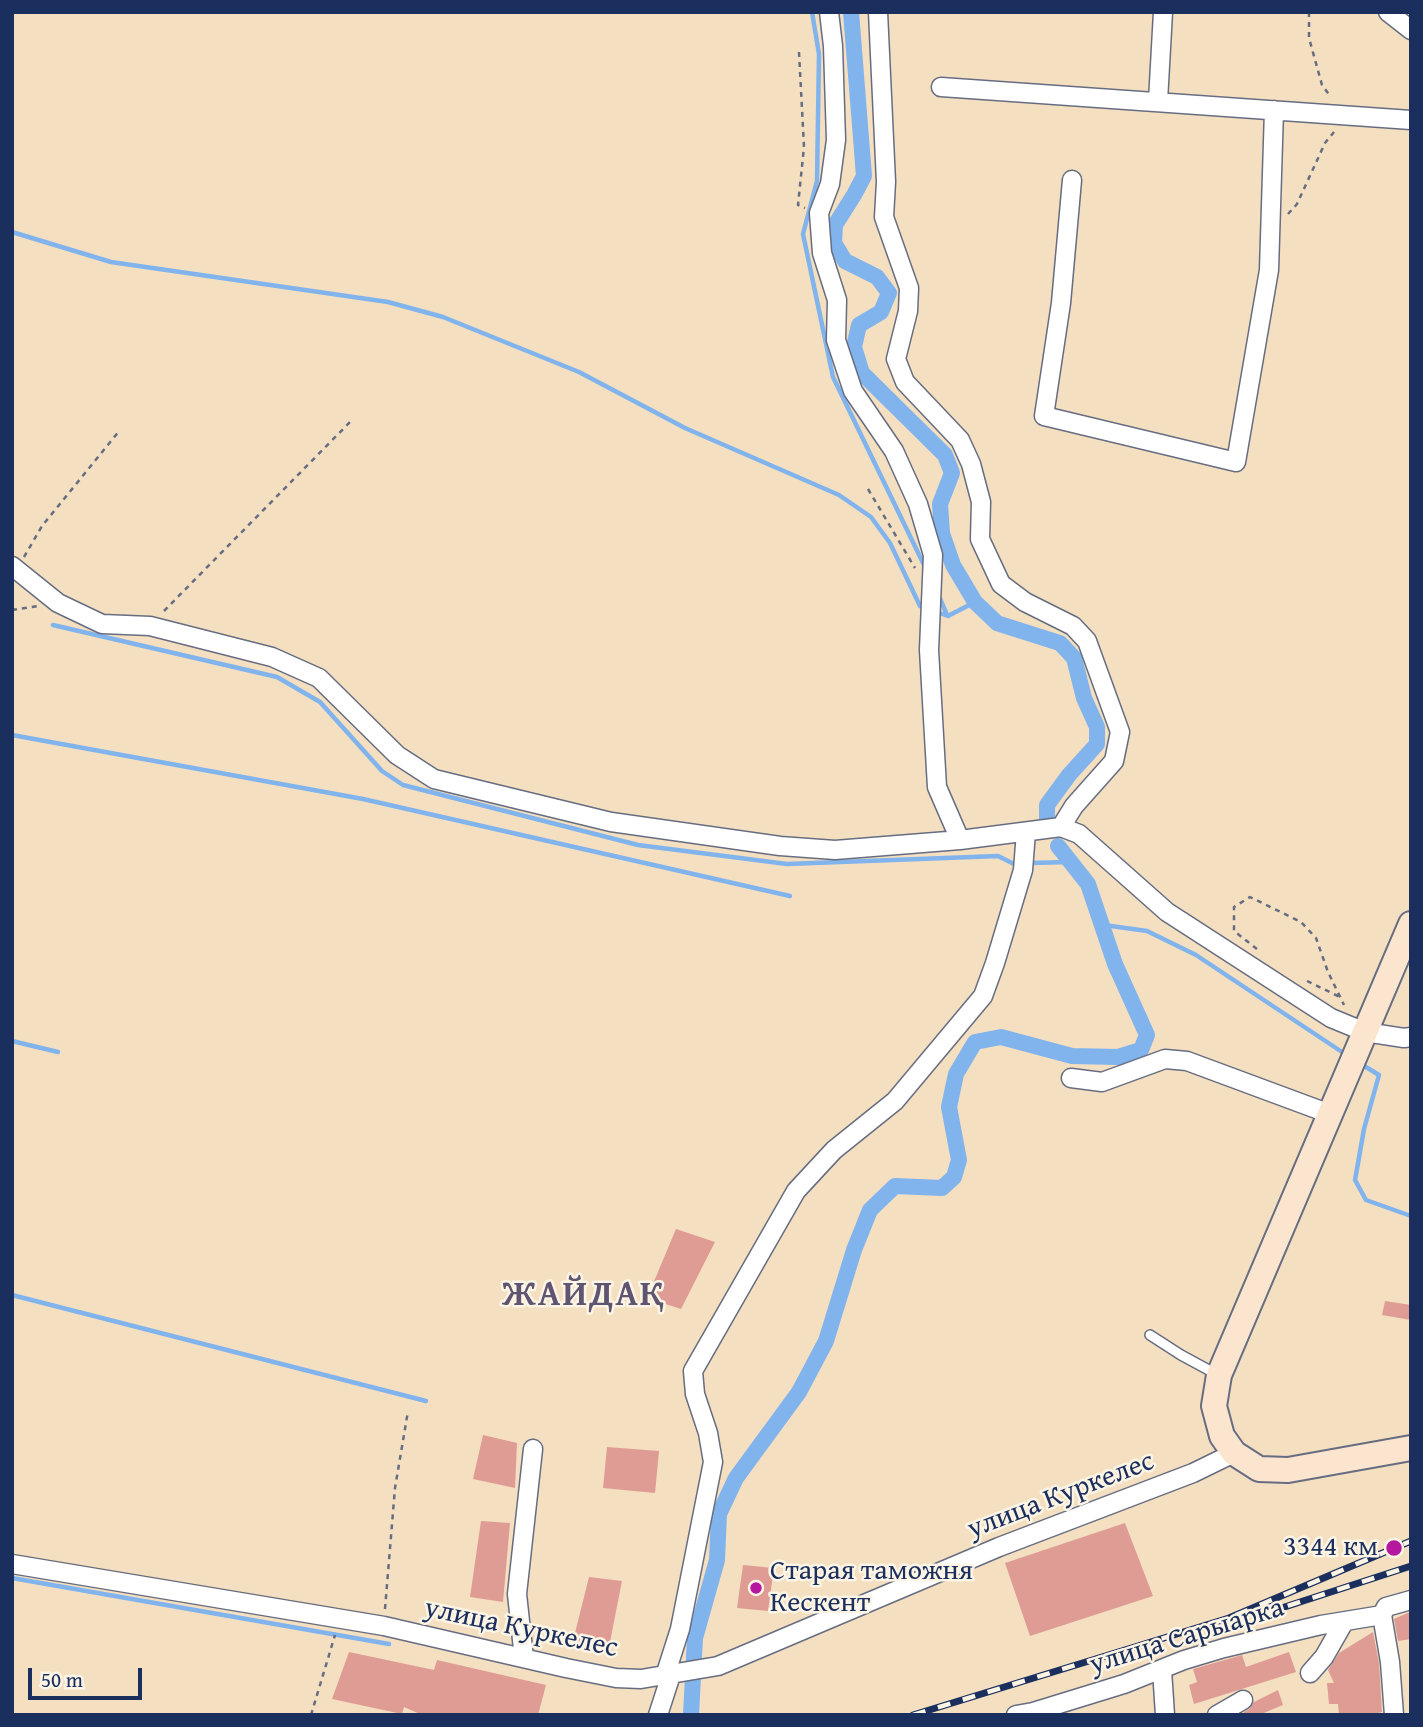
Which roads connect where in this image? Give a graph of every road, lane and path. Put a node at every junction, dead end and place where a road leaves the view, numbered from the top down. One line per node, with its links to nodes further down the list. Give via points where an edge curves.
1 (829, 12): 14 (street, via 836,141 830,184)
2 (878, 12): 22 (street, via 884,217 909,288 896,359 905,382 966,452 981,502 980,539 1001,584 1073,626 1087,641 1120,732 1114,761)
3 (1163, 12): 9 (street)
4 (1309, 12): 11 (path, via 1309,38 1322,85)
5 (1388, 12): 6 (street)
6 (1411, 30)
7 (799, 51): 14 (path, via 804,147 798,205)
8 (941, 87): 9 (street)
9 (1158, 101): 10 (street)
10 (1275, 110): 11 (street); 15 (street)
11 (1347, 116): 12 (street); 15 (path, via 1325,143 1297,204)
12 (1411, 120)
13 (1072, 180): 15 (street, via 1061,303 1044,416 1236,462 1269,271)
14 (819, 213): 20 (street, via 822,253 837,300 836,341 853,391 894,451 918,504 933,555)
15 (1270, 235)
16 (352, 420): 21 (path)
17 (120, 430): 19 (path)
18 (868, 489): 20 (path)
19 (15, 568): 21 (street, via 58,603 102,624)
20 (931, 595): 24 (street, via 929,650 937,787)
21 (150, 626): 24 (street, via 272,657 318,678 397,755 434,779 611,822 780,846 835,850)
22 (1061, 827): 23 (street); 30 (street, via 1079,834 1167,912 1331,1018)
23 (1026, 832): 24 (street); 48 (street, via 1023,864 983,996 895,1101 834,1150 796,1191 693,1371 713,1462)
24 (960, 840)
25 (1411, 924): 30 (main road)
26 (1265, 955): 28 (path, via 1234,931 1234,907 1250,897 1301,922 1316,938)
27 (1296, 976): 28 (path)
28 (1342, 998): 30 (path)
29 (1411, 1037): 30 (street)
30 (1355, 1044): 32 (main road)
31 (1071, 1078): 32 (street, via 1102,1082 1165,1059 1187,1061)
32 (1330, 1114): 34 (main road)
33 (1150, 1335): 34 (lane)
34 (1219, 1375): 38 (main road, via 1214,1406 1222,1436)
35 (408, 1411): 44 (path)
36 (1411, 1448): 38 (main road, via 1288,1470 1259,1469)
37 (533, 1449): 45 (street, via 517,1594)
38 (1234, 1453): 48 (street, улица Куркелес, via 718,1667)
39 (12, 1564): 42 (street, улица Куркелес)
40 (1411, 1600): 41 (street, улица Сарыарка, via 1386,1607)
41 (1382, 1615): 43 (street, улица Сарыарка); 55 (street)
42 (340, 1619): 44 (street, улица Куркелес); 50 (path)
43 (1344, 1622): 46 (street, улица Сарыарка, via 1224,1648); 47 (street, via 1339,1636)
44 (384, 1626): 45 (street, улица Куркелес)
45 (524, 1658): 48 (street, улица Куркелес, via 616,1678)
46 (1162, 1670): 52 (street, улица Сарыарка); 53 (street)
47 (1310, 1673)
48 (674, 1674): 51 (street)
49 (1243, 1700): 54 (street)
50 (311, 1715)
51 (659, 1715)
52 (1016, 1715)
53 (1165, 1715)
54 (1217, 1715)
55 (1394, 1715)

